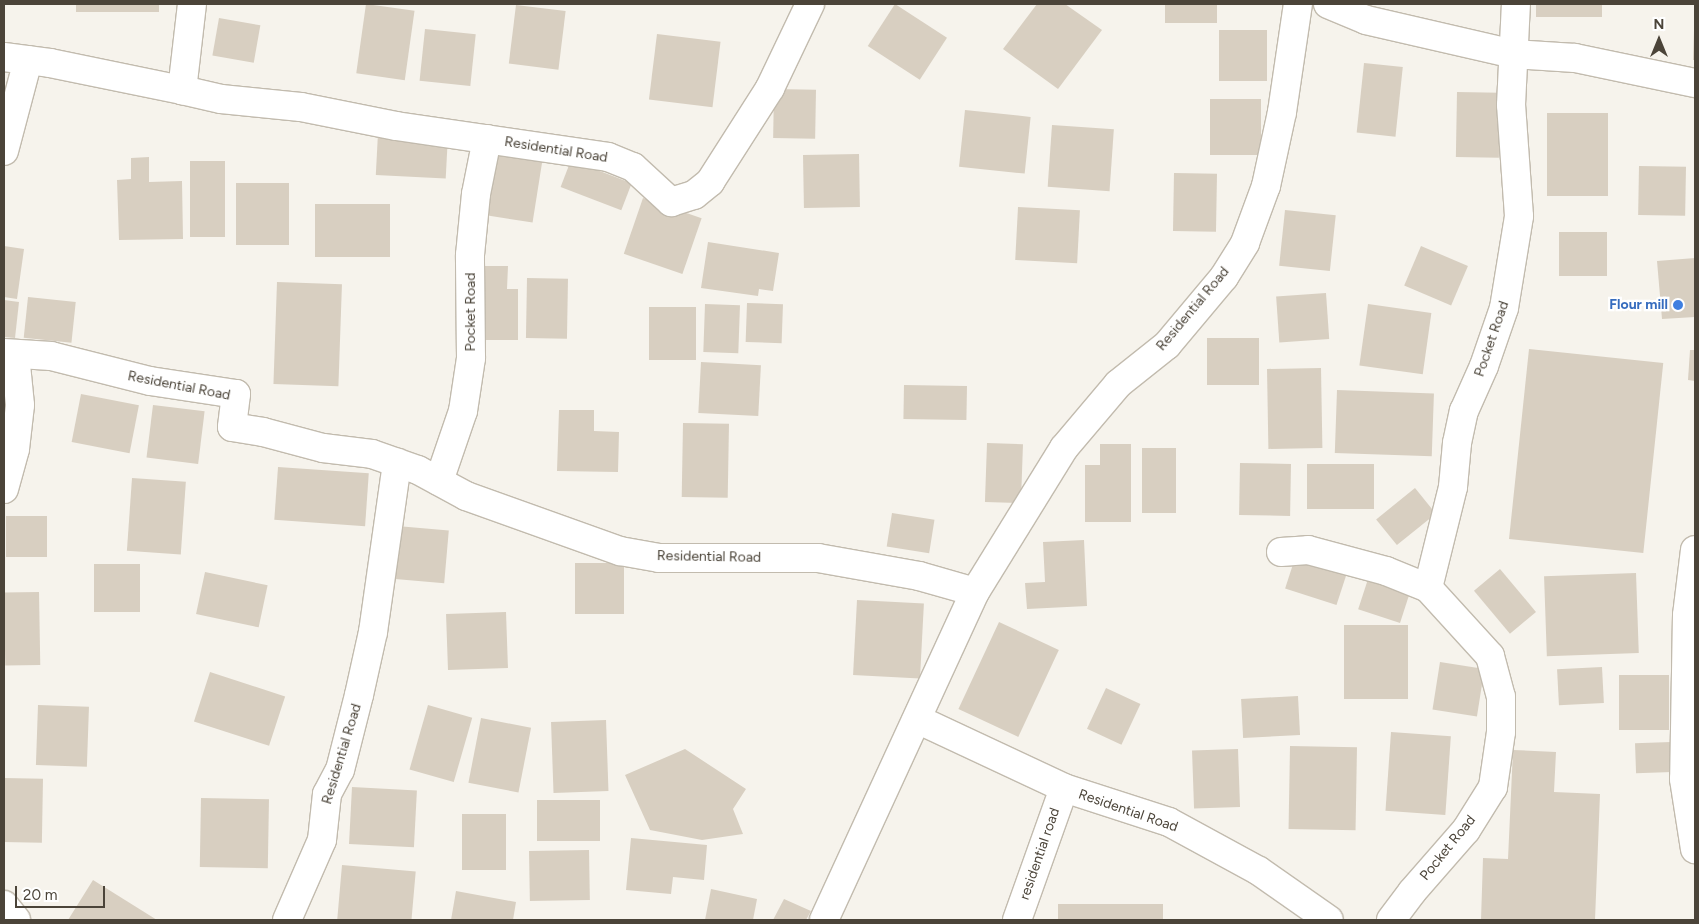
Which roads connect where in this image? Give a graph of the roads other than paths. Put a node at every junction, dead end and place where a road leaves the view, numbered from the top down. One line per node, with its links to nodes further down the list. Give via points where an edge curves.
1 (192, 4): 9 (street)
2 (810, 4): 10 (street, Residential Road, via 770,88 710,182 694,195 671,202 633,168 608,157)
3 (1298, 4): 19 (street, Residential Road, via 1280,122 1263,195 1245,243 1224,276 1166,345 1118,384 1064,448)
4 (1328, 4): 6 (street, via 1366,20)
5 (1516, 4): 6 (street, Pocket Road)
6 (1513, 54): 8 (street, via 1575,58); 18 (street, Pocket Road, via 1511,104 1519,216 1504,308 1464,411 1453,487)
7 (16, 59): 9 (street, Residential Road); 11 (street, Residential Road)
8 (1695, 83)
9 (182, 90): 10 (street, Residential Road, via 221,99 301,106 396,126)
10 (487, 139): 14 (street, Pocket Road, via 476,194 470,255 471,358 463,411)
11 (4, 151)
12 (9, 354): 13 (street, Residential Road, via 51,356 150,381 236,394 232,427 323,448 372,454); 15 (street, Residential Road, via 20,405 15,450)
13 (397, 463): 14 (street, Residential Road); 25 (street, Residential Road, via 374,632 359,695 340,770 327,794 322,840)
14 (439, 481): 19 (street, Residential Road, via 466,496 620,551 669,558 818,558 919,576)
15 (4, 488)
16 (1695, 550): 22 (street, via 1687,614 1684,779)
17 (1281, 552): 18 (street, Pocket Road, via 1308,550 1386,571)
18 (1428, 588): 29 (street, Pocket Road, via 1490,656 1501,697 1501,732 1493,788 1466,830)
19 (975, 592): 20 (street, Residential Road)
20 (918, 719): 21 (street, Residential Road); 26 (street, Residential Road)
21 (1064, 788): 27 (street, residential road); 28 (street, Residential Road, via 1168,822 1259,871)
22 (1695, 849)
23 (4, 905): 24 (street)
24 (16, 920)
25 (287, 920)
26 (824, 920)
27 (1017, 920)
28 (1330, 920)
29 (1392, 920)

